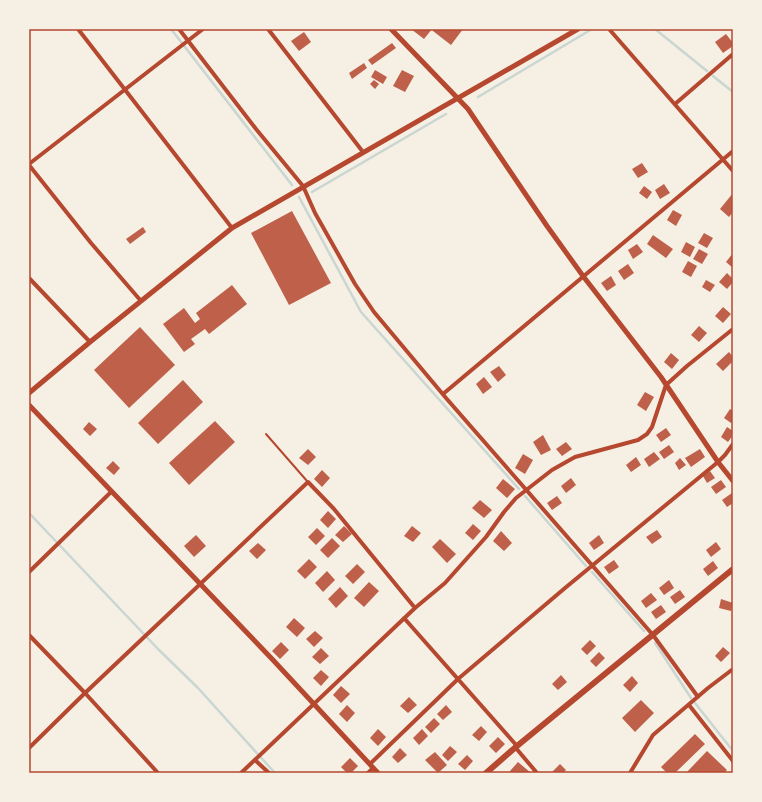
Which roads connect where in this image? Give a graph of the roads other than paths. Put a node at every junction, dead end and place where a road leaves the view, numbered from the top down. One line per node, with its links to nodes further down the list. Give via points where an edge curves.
1 (78, 29): 10 (street)
2 (179, 29): 8 (street)
3 (203, 29): 8 (street)
4 (268, 29): 14 (street)
5 (391, 29): 11 (street)
6 (578, 29): 11 (street)
7 (609, 29): 12 (street)
8 (188, 41): 10 (street); 18 (street)
9 (733, 54): 12 (street)
10 (124, 91): 16 (street); 19 (street)
11 (458, 99): 14 (street); 20 (street, via 468,109)
12 (675, 104): 15 (street)
13 (733, 151): 15 (street)
14 (363, 152): 18 (street)
15 (723, 159): 17 (street); 20 (street)
16 (29, 164): 22 (street)
17 (733, 171)
18 (303, 186): 19 (street); 27 (street, via 315,213 374,312)
19 (232, 228): 22 (street)
20 (584, 276): 25 (street); 27 (street)
21 (29, 278): 24 (street)
22 (141, 301): 24 (street)
23 (733, 329): 25 (street)
24 (90, 342): 26 (street)
25 (666, 385): 31 (street); 34 (street, via 652,427 647,434 638,440 576,458 552,470)
26 (29, 393)
27 (443, 394): 34 (street)
28 (29, 405): 35 (street)
29 (266, 434): 33 (lane)
30 (733, 444): 31 (street)
31 (718, 462): 32 (street); 36 (street)
32 (733, 481)
33 (308, 482): 39 (street); 40 (street, via 334,509)
34 (527, 489): 36 (street); 40 (street, via 516,498 486,537 445,582)
35 (111, 492): 38 (street); 39 (street)
36 (593, 566): 43 (street); 45 (street)
37 (733, 569): 43 (main road)
38 (29, 572)
39 (200, 584): 46 (street); 48 (street)
40 (415, 608): 41 (street)
41 (404, 618): 45 (street); 48 (street)
42 (29, 635): 46 (street)
43 (653, 635): 47 (street); 50 (main road)
44 (733, 669): 47 (street)
45 (458, 679): 50 (street); 55 (street)
46 (85, 693): 51 (street); 56 (street)
47 (698, 696): 49 (street)
48 (313, 704): 53 (street); 55 (street)
49 (689, 705): 52 (street); 63 (street, via 653,735)
50 (516, 746): 61 (main road); 62 (street)
51 (29, 748)
52 (731, 755): 54 (street)
53 (258, 757): 57 (street); 58 (street)
54 (733, 761)
55 (372, 766): 59 (street); 60 (street)
56 (158, 773)
57 (241, 773)
58 (269, 773)
59 (368, 773)
60 (378, 773)
61 (486, 773)
62 (537, 773)
63 (630, 773)

